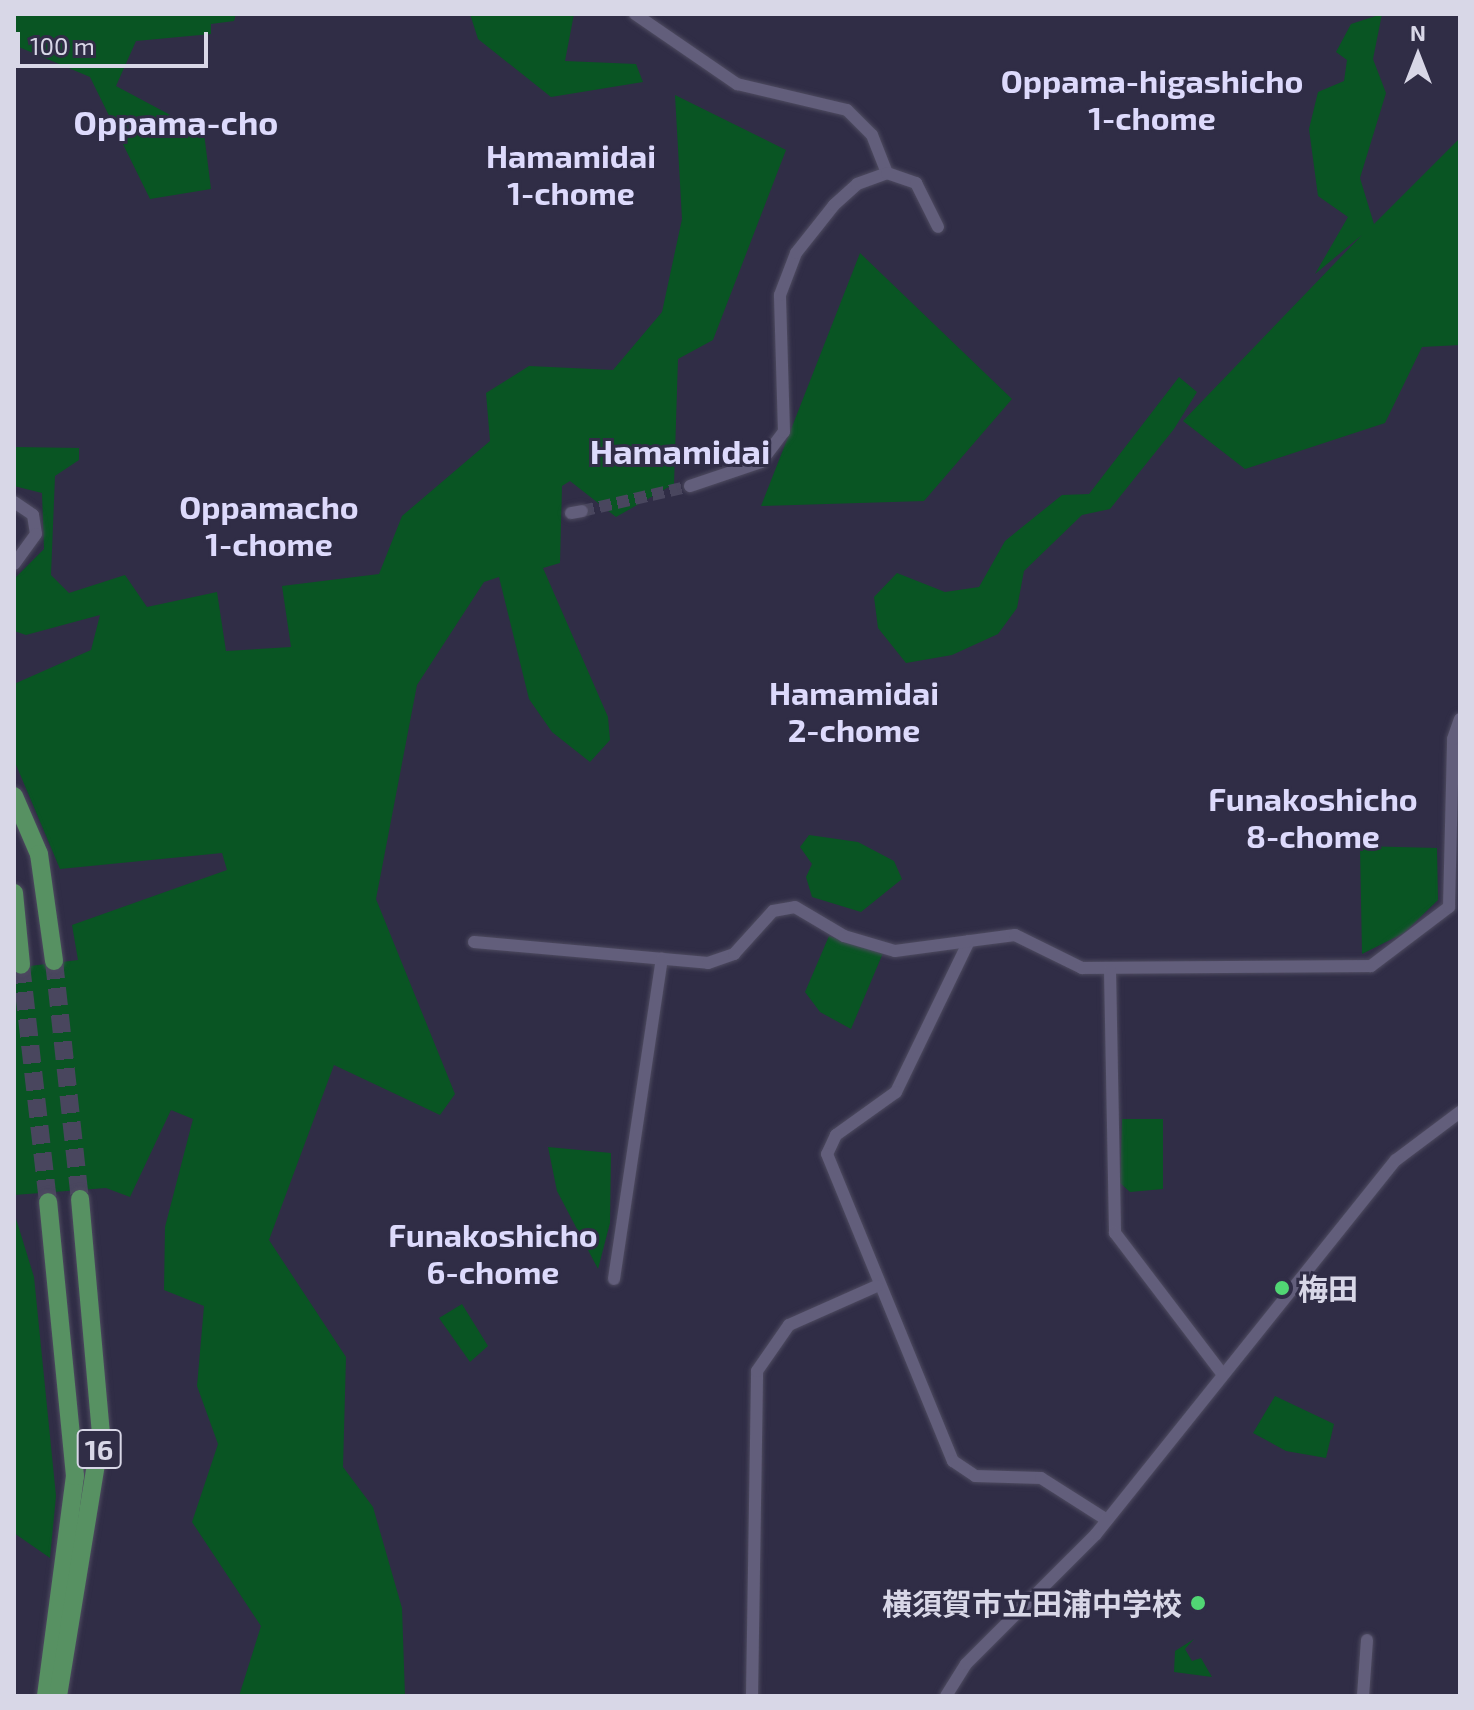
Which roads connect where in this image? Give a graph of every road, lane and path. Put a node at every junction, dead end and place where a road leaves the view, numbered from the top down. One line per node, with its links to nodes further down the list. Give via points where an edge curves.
1 (635, 14): 2 (street, via 737,84 847,110 872,135)
2 (887, 173): 3 (street, via 916,183); 4 (street, via 847,192 806,236 787,273 776,342 787,416 773,450 745,470)
3 (938, 227)
4 (690, 486)
5 (14, 502): 6 (street, via 33,515 36,534)
6 (14, 564)
7 (1460, 719): 15 (street, via 1452,751 1449,907 1384,961)
8 (14, 796): 13 (highway, via 39,854)
9 (14, 893): 14 (highway)
10 (969, 941): 12 (street, via 895,951 844,936 795,907 773,911 722,961); 15 (street, via 1015,935 1082,968); 21 (street, via 896,1092 827,1145)
11 (474, 942): 12 (street)
12 (662, 959): 19 (street)
13 (54, 961)
14 (21, 965)
15 (1110, 970): 25 (street, via 1115,1233)
16 (1460, 1112): 25 (street, via 1396,1160)
17 (80, 1199): 20 (highway, 16)
18 (48, 1202): 22 (highway, 16)
19 (614, 1279)
20 (88, 1281): 22 (highway, via 78,1296); 23 (highway, 16)
21 (877, 1286): 26 (street, via 953,1461 975,1476 1041,1478); 30 (street, via 789,1325 757,1371)
22 (56, 1288): 24 (highway, 16)
23 (91, 1314): 24 (highway, via 71,1309); 29 (highway, 16, via 98,1472)
24 (60, 1322): 28 (highway, 16, via 75,1506)
25 (1223, 1375): 26 (street)
26 (1107, 1520): 31 (street, via 966,1664)
27 (1367, 1640): 32 (street)
28 (46, 1696)
29 (58, 1696)
30 (752, 1696)
31 (946, 1696)
32 (1363, 1696)

